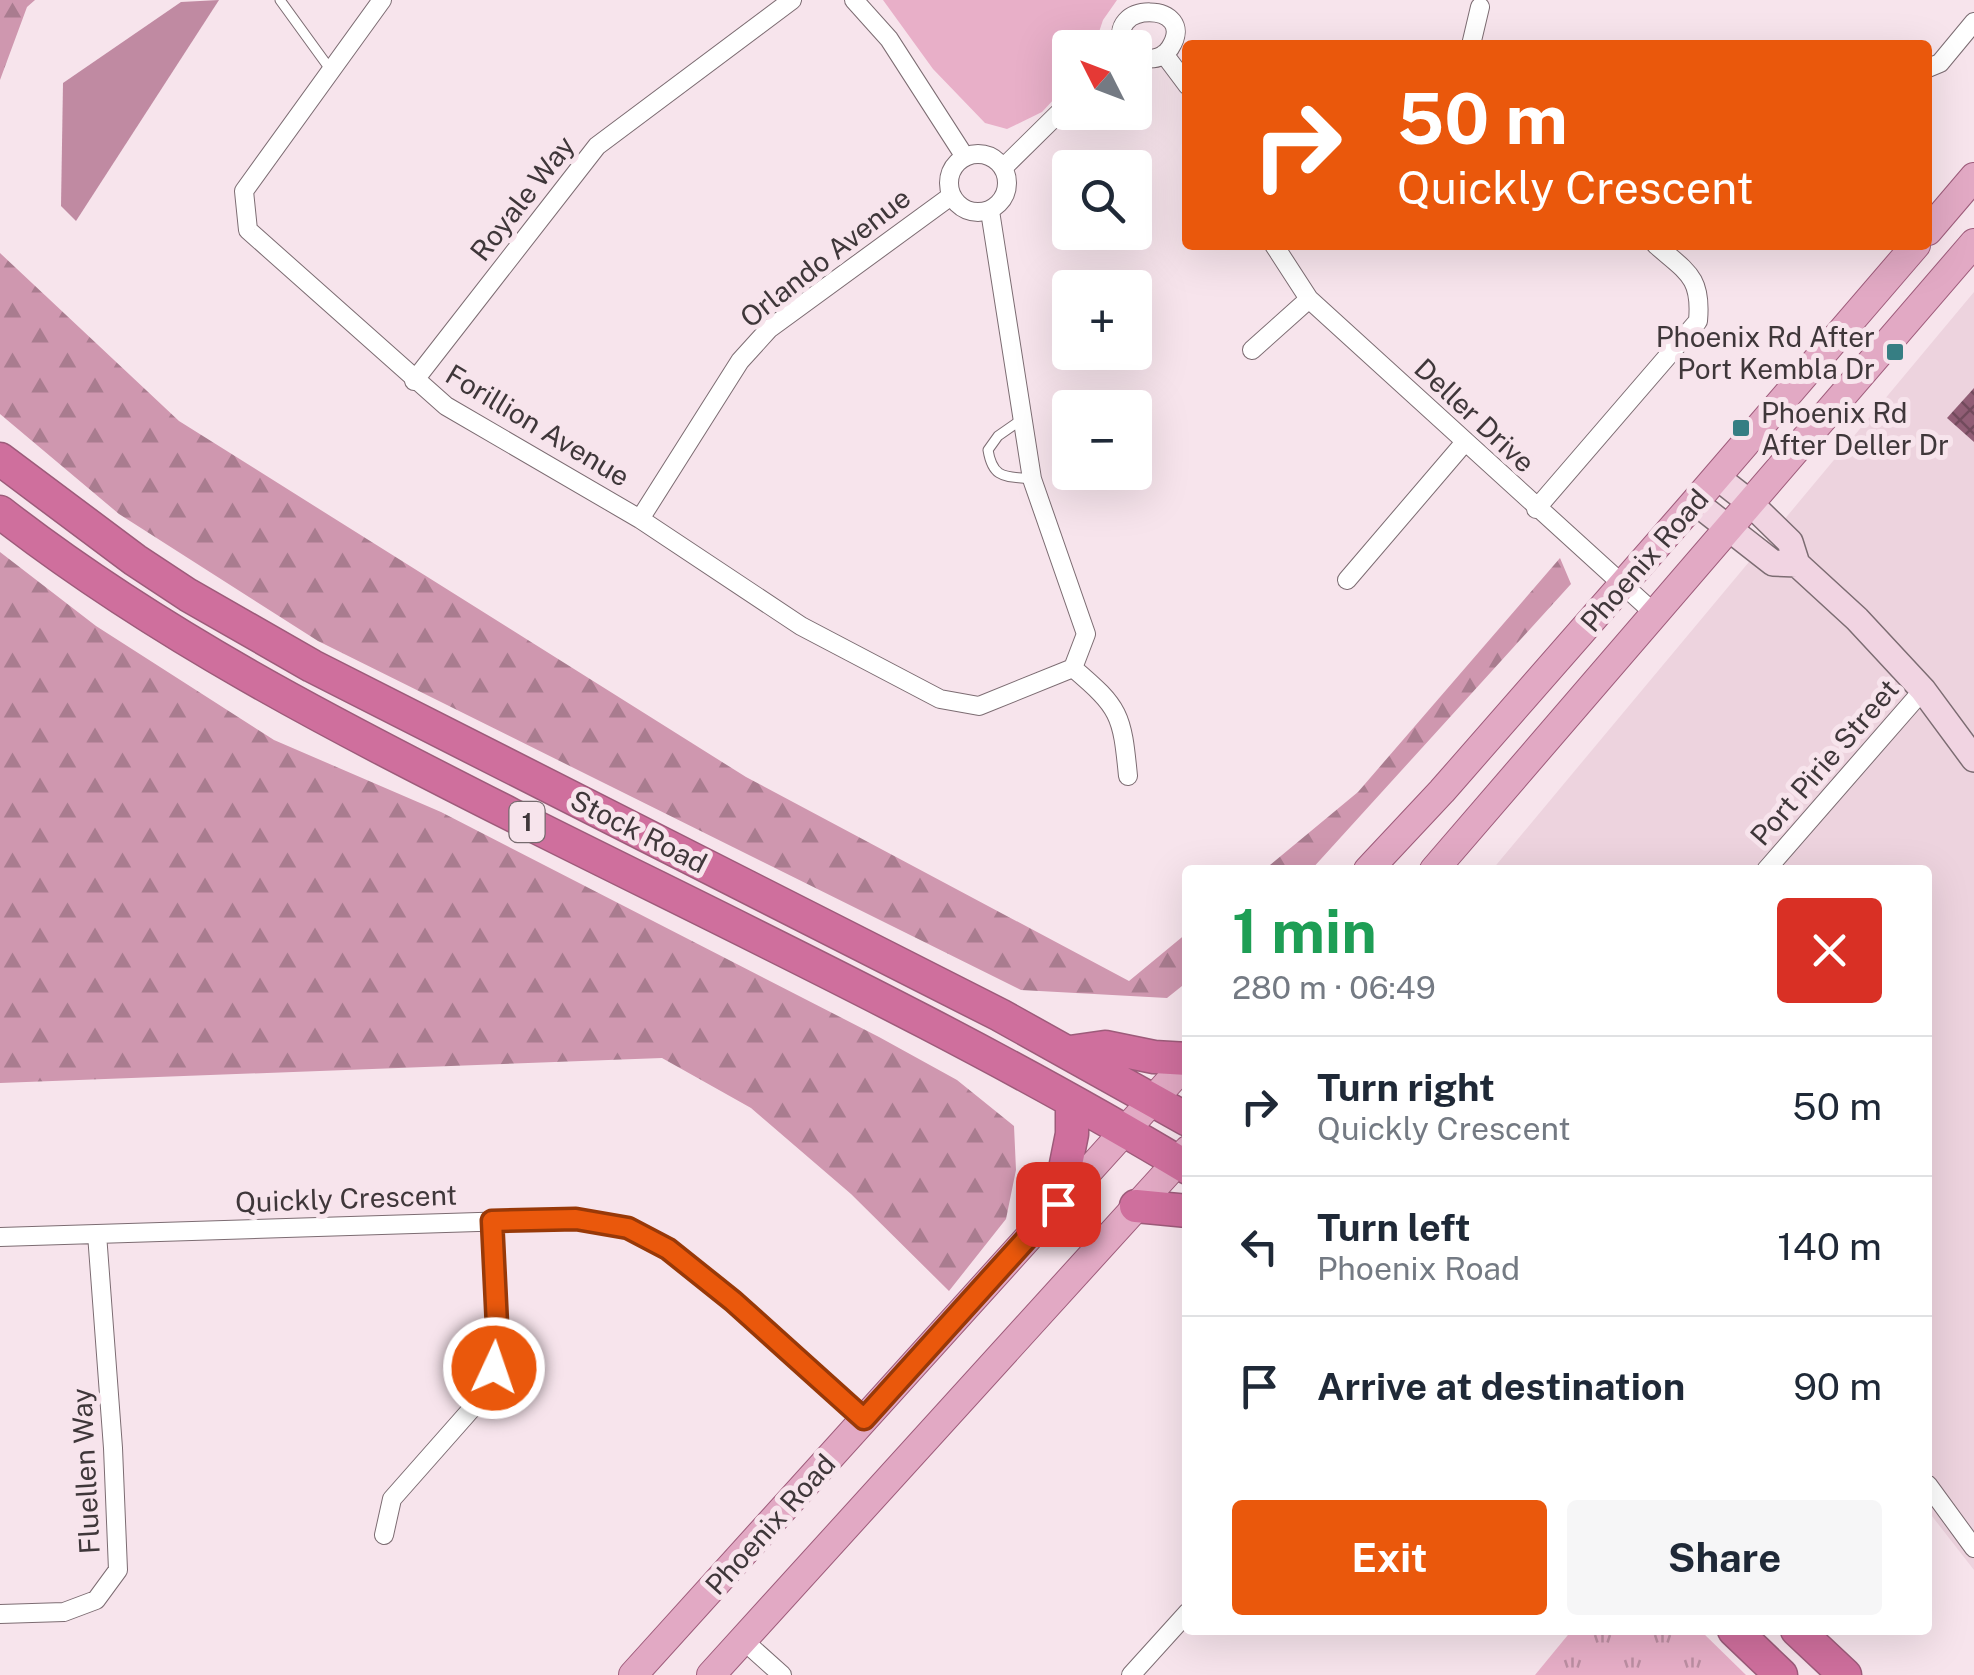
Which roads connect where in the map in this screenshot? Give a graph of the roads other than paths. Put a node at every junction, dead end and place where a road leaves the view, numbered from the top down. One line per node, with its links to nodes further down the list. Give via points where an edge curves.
1 (280, 0): 13 (lane)
2 (382, 0): 13 (street, Forillion Avenue)
3 (792, 0): 28 (street, Royale Way, via 596,146)
4 (854, 0): 16 (street, via 889,39)
5 (1174, 6): 8 (street, via 1143,5 1130,11); 10 (street, via 1175,34)
6 (1480, 7): 9 (street)
7 (1974, 22): 12 (street)
8 (1121, 30)
9 (1472, 40)
10 (1164, 54): 11 (street); 14 (street)
11 (1152, 59)
12 (1932, 66)
13 (330, 69): 28 (street, Forillion Avenue, via 244,191 248,230)
14 (1182, 78)
15 (1052, 120): 17 (street)
16 (965, 157): 17 (street, via 982,154); 19 (street, via 953,168)
17 (1004, 167): 20 (street, via 1005,196)
18 (1974, 177): 21 (main road)
19 (952, 196): 20 (street, via 974,213); 38 (street, Orlando Avenue, via 769,329 740,361)
20 (990, 211): 29 (street)
21 (1932, 226)
22 (1974, 243): 35 (main road, Phoenix Road)
23 (1277, 250): 26 (street, Deller Drive)
24 (1662, 250): 36 (street, via 1689,273 1700,296 1698,321)
25 (1912, 250): 32 (main road, Phoenix Road)
26 (1309, 299): 27 (street); 30 (street, Deller Drive)
27 (1252, 350)
28 (414, 381): 38 (street, Forillion Avenue)
29 (1021, 420): 33 (street); 33 (lane, via 988,450 1000,475)
30 (1465, 442): 36 (street, Deller Drive); 41 (street)
31 (0, 460): 51 (highway, Stock Road / 1, via 188,595 312,666)
32 (1718, 476): 34 (main road, Phoenix Road); 35 (street)
33 (1032, 479): 44 (street, via 1086,634)
34 (1696, 502): 39 (street); 42 (main road, Phoenix Road)
35 (1750, 502): 39 (main road, Phoenix Road); 40 (street, via 1790,542)
36 (1536, 509): 42 (street, Deller Drive)
37 (0, 512): 55 (highway, Stock Road / 1, via 116,597 277,694)
38 (640, 518): 44 (street, Forillion Avenue, via 800,626 940,699 979,706)
39 (1727, 527): 40 (street, via 1774,563); 43 (main road, Phoenix Road)
40 (1798, 564): 45 (street)
41 (1348, 580)
42 (1621, 586): 43 (street, Deller Drive); 48 (main road, Phoenix Road)
43 (1654, 613): 49 (main road, Phoenix Road)
44 (1073, 668): 47 (street, via 1112,702)
45 (1923, 690): 46 (street); 50 (street, Port Pirie Street)
46 (1974, 760)
47 (1128, 776)
48 (1373, 865)
49 (1438, 865)
50 (1770, 865)
51 (1070, 1052): 52 (highway, via 1105,1047); 54 (highway, Stock Road / 1)
52 (1182, 1060)
53 (1182, 1067): 54 (main road, Phoenix Road)
54 (1154, 1100): 56 (highway, Stock Road / 1); 57 (main road, Phoenix Road)
55 (1072, 1102): 57 (highway, Stock Road / 1); 60 (highway)
56 (1182, 1116)
57 (1126, 1130): 58 (highway, Stock Road / 1); 60 (main road, Phoenix Road)
58 (1182, 1158)
59 (1182, 1161): 61 (main road, Phoenix Road)
60 (1058, 1204): 66 (main road, Phoenix Road)
61 (1136, 1206): 62 (highway); 74 (main road, Phoenix Road)
62 (1182, 1210)
63 (492, 1221): 64 (street, Quickly Crescent); 66 (street, Quickly Crescent, via 576,1219 628,1228 668,1249); 68 (street, via 498,1346 490,1388 392,1500)
64 (96, 1234): 65 (street, Quickly Crescent); 70 (street, Fluellen Way, via 118,1570 96,1600 64,1612)
65 (0, 1237)
66 (864, 1419): 75 (main road, Phoenix Road)
67 (1932, 1490): 69 (street)
68 (384, 1535)
69 (1974, 1548)
70 (0, 1614)
71 (1182, 1619): 78 (street)
72 (1739, 1635): 79 (highway)
73 (1803, 1635): 80 (highway)
74 (743, 1640): 76 (main road, Phoenix Road); 77 (street)
75 (633, 1675)
76 (711, 1675)
77 (782, 1675)
78 (1131, 1675)
79 (1781, 1675)
80 (1845, 1675)

